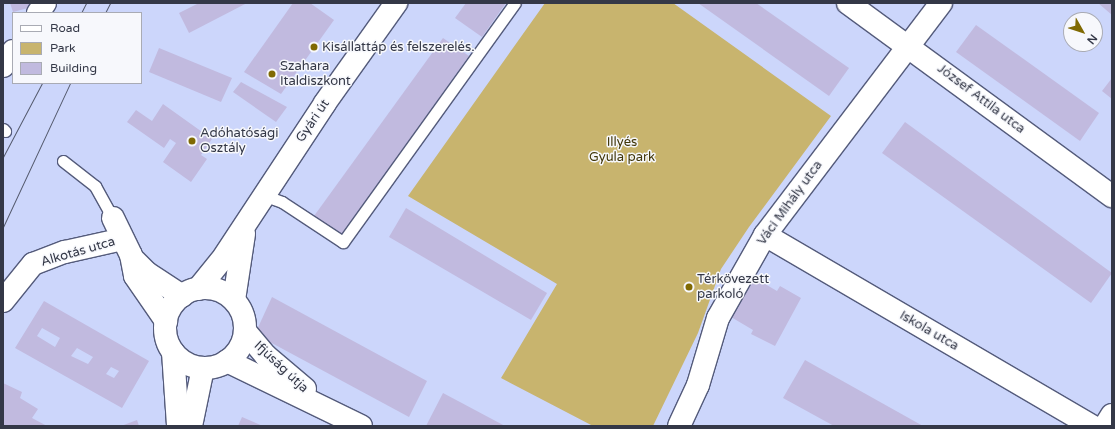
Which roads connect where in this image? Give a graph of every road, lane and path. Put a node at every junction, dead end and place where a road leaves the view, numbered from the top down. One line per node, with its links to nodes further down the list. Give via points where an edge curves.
1 (45, 3): 6 (street)
2 (396, 3): 11 (street, Gyári út)
3 (515, 3): 11 (lane, via 344,242 282,202)
4 (848, 3): 7 (street, József Attila utca)
5 (941, 3): 7 (street, Váci Mihály utca)
6 (39, 12)
7 (907, 44): 12 (street, József Attila utca); 15 (street, Váci Mihály utca)
8 (12, 52): 9 (street)
9 (3, 66)
10 (63, 161): 13 (lane, via 96,186)
11 (263, 195): 14 (street, Gyári út)
12 (1112, 196)
13 (113, 218): 16 (street)
14 (246, 221): 17 (street, Gyári út, via 221,261); 18 (street, Gyári út)
15 (765, 235): 30 (street, Váci Mihály utca, via 718,318 698,385); 31 (street, Iskola utca)
16 (127, 247): 17 (street, via 147,273); 19 (street, Alkotás utca, via 65,252 33,264); 20 (street, via 135,276)
17 (190, 292): 18 (street, via 218,290); 20 (street, via 174,302)
18 (234, 300): 21 (street, via 241,310)
19 (3, 301)
20 (166, 321): 22 (street, via 165,331)
21 (245, 331): 23 (street, via 236,353); 25 (street, Ifjúság útja, via 266,356)
22 (173, 352): 24 (street, via 189,364); 27 (street)
23 (227, 361): 24 (street); 25 (street, Ifjúság útja)
24 (203, 368): 28 (street)
25 (318, 403): 29 (street, Ifjúság útja)
26 (1112, 415): 32 (street)
27 (178, 426)
28 (191, 426)
29 (361, 426)
30 (679, 426)
31 (1092, 426)
32 (1105, 426)

